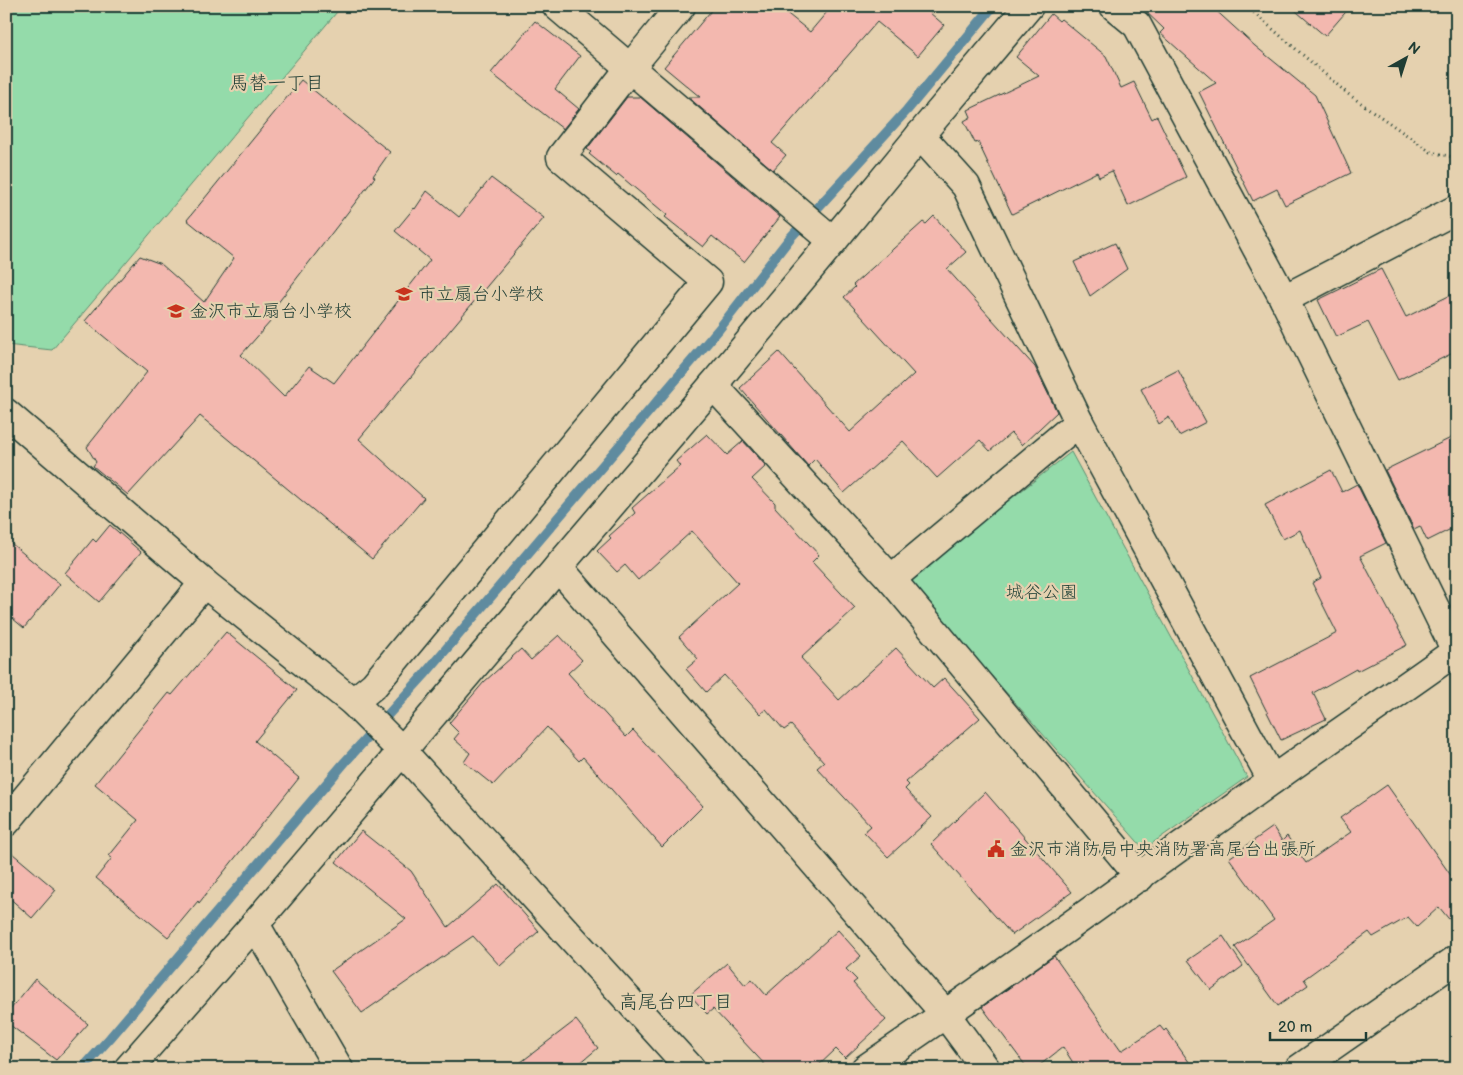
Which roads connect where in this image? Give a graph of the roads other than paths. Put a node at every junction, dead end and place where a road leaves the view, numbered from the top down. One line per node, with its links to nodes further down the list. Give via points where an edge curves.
1 (557, 6): 5 (street)
2 (681, 6): 5 (street)
3 (1029, 6): 6 (street)
4 (1114, 6): 9 (street, via 1137,25)
5 (629, 69): 8 (street); 16 (street, via 561,157 708,282)
6 (920, 135): 8 (street); 12 (street, via 966,186)
7 (1457, 209): 9 (street)
8 (827, 236): 10 (street)
9 (1284, 299): 18 (street, via 1456,651)
10 (713, 384): 13 (street); 14 (street)
11 (6, 413): 15 (street)
12 (1079, 422): 14 (street); 18 (street)
13 (558, 566): 17 (street); 23 (street)
14 (891, 579): 20 (street)
15 (204, 583): 16 (street); 19 (street)
16 (358, 708): 17 (street)
17 (396, 744): 21 (street); 26 (street)
18 (1272, 780): 20 (street)
19 (6, 822)
20 (1140, 876): 23 (street)
21 (255, 924): 24 (street); 25 (street)
22 (1457, 959): 29 (street)
23 (946, 1015): 27 (street); 28 (street)
24 (128, 1069)
25 (339, 1069)
26 (691, 1069)
27 (865, 1069)
28 (986, 1069)
29 (1299, 1069)

